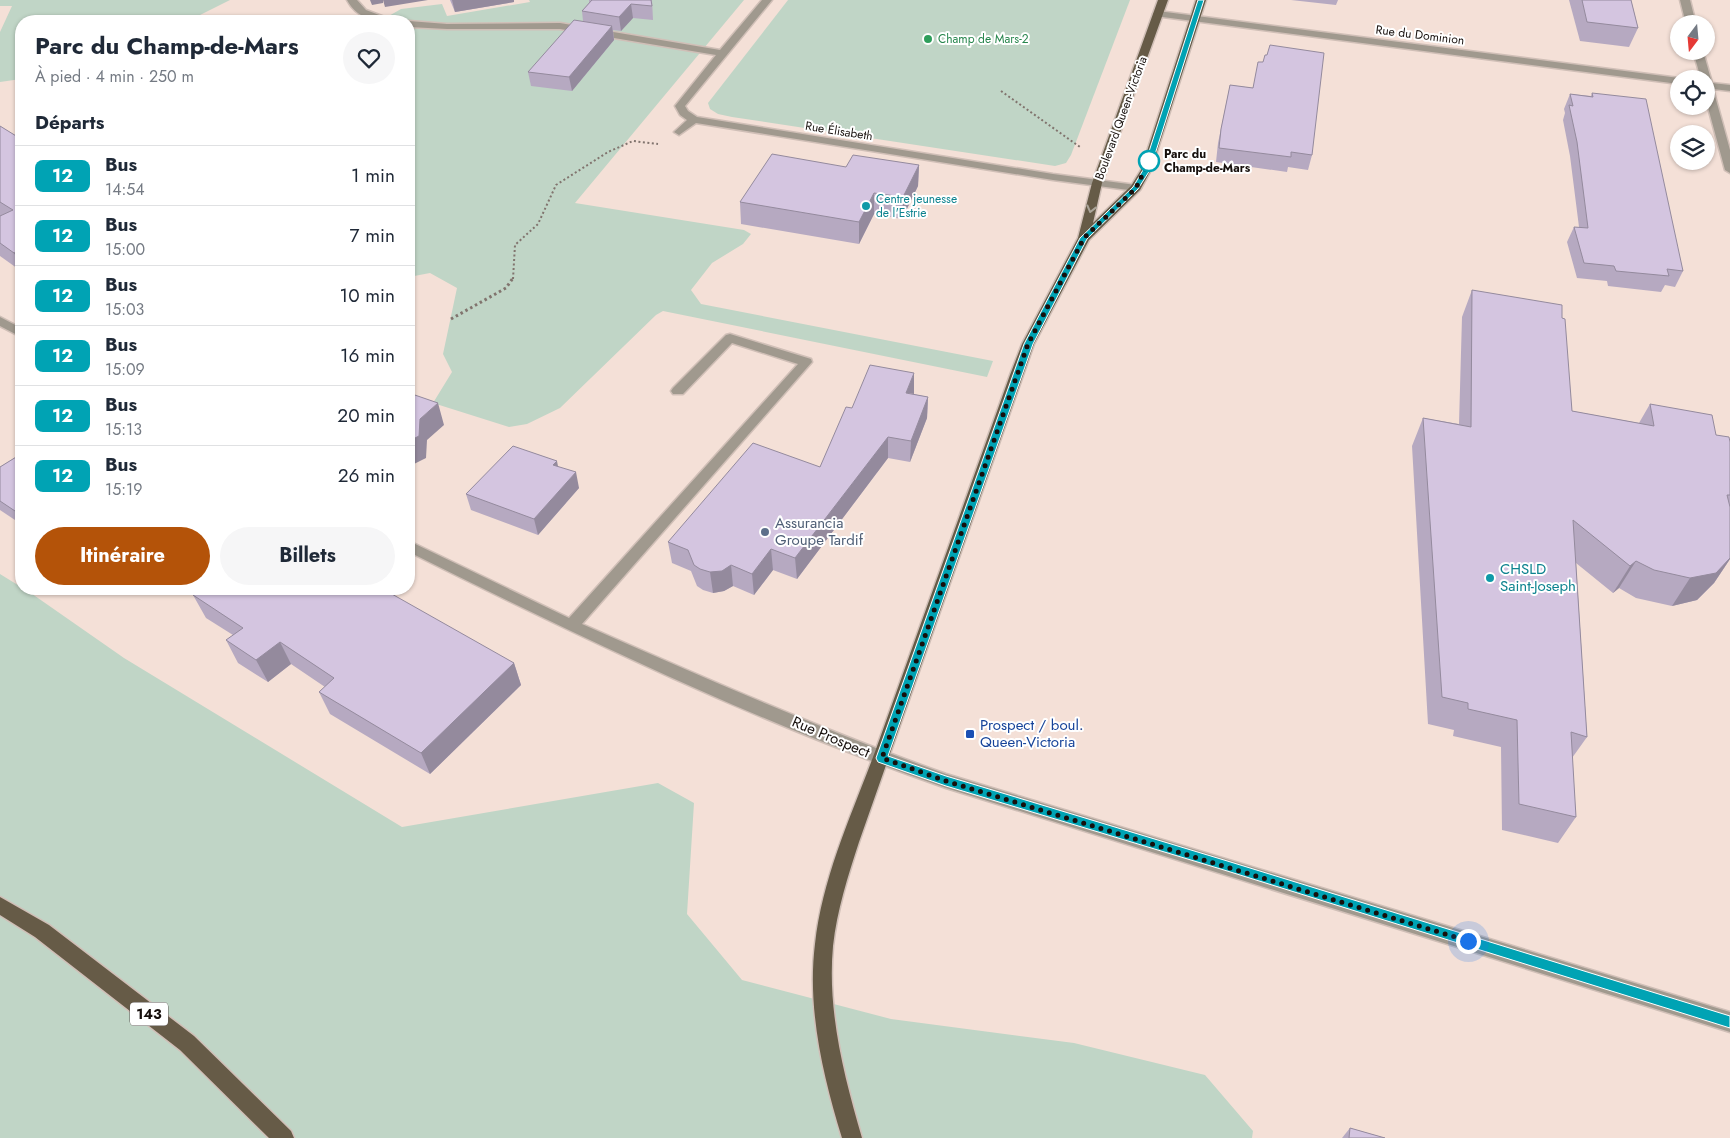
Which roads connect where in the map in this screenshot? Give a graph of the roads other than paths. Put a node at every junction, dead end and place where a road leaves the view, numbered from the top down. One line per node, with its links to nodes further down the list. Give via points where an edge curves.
1 (352, 0): 7 (street, via 355,7)
2 (767, 0): 11 (street)
3 (1163, 0): 6 (main road, Boulevard Queen-Victoria)
4 (1201, 0): 9 (main road, Boulevard Queen-Victoria)
5 (1685, 0): 8 (street)
6 (1158, 14): 9 (street, Rue du Dominion); 19 (main road, Boulevard Queen-Victoria)
7 (369, 15)
8 (1689, 15)
9 (1195, 18): 12 (street, Rue du Dominion); 20 (main road, Boulevard Queen-Victoria, via 1146,170)
10 (415, 24): 11 (street, via 560,26)
11 (722, 53): 16 (street, via 680,106)
12 (1670, 80)
13 (1715, 84): 14 (street)
14 (1730, 88)
15 (1715, 115): 18 (street)
16 (694, 120): 17 (street); 19 (street, Rue Élisabeth)
17 (679, 132)
18 (1730, 170)
19 (1097, 183): 20 (street, Rue Élisabeth); 21 (main road, Boulevard Queen-Victoria, one-way to 21)
20 (1136, 188): 21 (main road, Boulevard Queen-Victoria)
21 (1084, 238): 27 (main road, Boulevard Queen-Victoria, via 1028,344)
22 (0, 321): 23 (street)
23 (15, 330)
24 (678, 391): 26 (street, via 730,338 806,362)
25 (415, 549): 26 (street, Rue Prospect)
26 (572, 625): 27 (street, Rue Prospect, via 679,674)
27 (882, 758): 29 (street, Rue Prospect, via 946,781); 31 (main road, Boulevard Queen-Victoria, via 834,886 824,946 823,1000 834,1068)
28 (0, 905): 30 (main road, 143, via 42,931 187,1043)
29 (1730, 1022)
30 (284, 1138)
31 (852, 1138)

